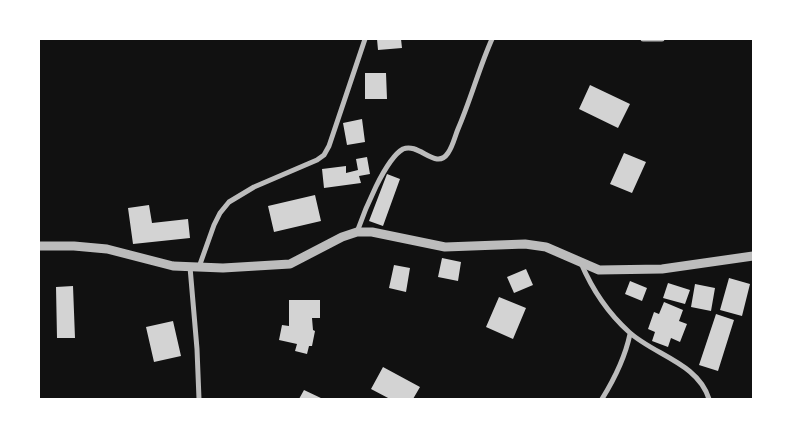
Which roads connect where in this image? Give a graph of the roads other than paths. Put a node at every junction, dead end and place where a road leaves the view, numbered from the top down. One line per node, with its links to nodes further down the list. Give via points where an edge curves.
1 (365, 39): 9 (street, via 324,155 229,202 220,213)
2 (492, 39): 5 (street, via 448,154 436,160 413,148 405,148 397,154 364,210)
3 (643, 39): 4 (street)
4 (662, 39)
5 (357, 232): 8 (street, via 372,232 445,247 525,244 546,247); 9 (street, via 290,264)
6 (39, 246): 9 (street, via 107,249 173,266)
7 (753, 256): 8 (street, via 662,269 599,270)
8 (581, 263): 10 (street, via 609,313)
9 (194, 267): 11 (street)
10 (630, 334): 12 (street, via 626,354); 13 (street, via 695,375 707,390)
11 (199, 399)
12 (602, 399)
13 (709, 399)

